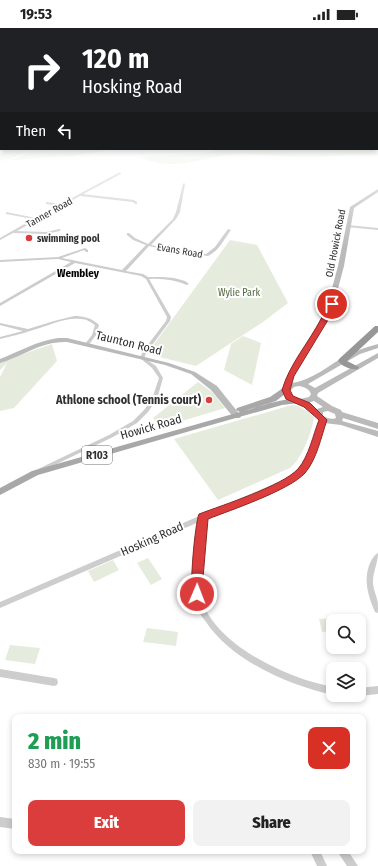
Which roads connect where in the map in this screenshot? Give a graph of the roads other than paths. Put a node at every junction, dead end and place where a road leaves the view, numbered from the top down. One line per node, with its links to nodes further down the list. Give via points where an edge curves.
1 (120, 174): 4 (street, Tanner Road)
2 (184, 184): 17 (street, via 176,215)
3 (378, 190): 10 (street, Old Howick Road, via 352,207)
4 (80, 195): 6 (street); 7 (street, Tanner Road)
5 (47, 203): 7 (street)
6 (136, 203)
7 (61, 205): 9 (street, Tanner Road)
8 (7, 213): 9 (street)
9 (36, 219): 14 (street, Tanner Road)
10 (348, 229): 11 (street); 32 (street, Old Howick Road, via 329,311)
11 (378, 229)
12 (59, 230): 14 (street, via 46,233)
13 (229, 230): 17 (street, Evans Road, via 211,254)
14 (13, 232): 16 (street, Tanner Road)
15 (128, 234): 17 (street, Evans Road, via 136,241)
16 (0, 239)
17 (149, 245): 22 (street)
18 (87, 250): 19 (street)
19 (58, 258): 20 (street); 21 (street)
20 (75, 261): 22 (street); 25 (street)
21 (0, 262)
22 (123, 271): 23 (street)
23 (147, 278): 24 (street, via 159,277); 34 (street, via 169,317)
24 (187, 284)
25 (0, 305)
26 (0, 324): 28 (street)
27 (378, 328): 36 (highway)
28 (29, 330): 29 (street); 30 (street, via 62,319 85,318 96,324 97,328)
29 (0, 338)
30 (86, 345): 34 (street, Taunton Road); 35 (street, Taunton Road, via 67,340 54,340)
31 (378, 346): 36 (street, via 362,350)
32 (303, 354): 39 (street, Old Howick Road, via 296,378); 40 (street, Old Howick Road, via 290,376)
33 (378, 355): 38 (street)
34 (142, 358): 37 (street, Taunton Road)
35 (0, 361)
36 (342, 361): 38 (highway); 39 (street)
37 (153, 364): 44 (street, Taunton Road, via 185,370 202,378 214,388); 49 (street, via 161,381 154,399 143,415)
38 (355, 367): 41 (street)
39 (300, 384): 40 (street, R103); 41 (street, via 310,387)
40 (287, 389): 42 (street, via 287,395); 44 (main road, Howick Road / R103, via 273,399)
41 (314, 394): 42 (street, R103, via 309,401); 43 (street)
42 (298, 401): 44 (main road, Howick Road / R103); 46 (street, via 307,405)
43 (329, 408): 45 (street); 46 (street, via 323,409)
44 (235, 414): 49 (main road, Howick Road / R103, via 204,425)
45 (339, 414): 46 (street, via 339,419); 47 (street)
46 (325, 421): 48 (street); 51 (street, Hosking Road, via 310,455 296,476 250,499)
47 (378, 426)
48 (378, 434)
49 (74, 458): 50 (main road, Howick Road / R103, via 36,473)
50 (0, 492)
51 (203, 517): 53 (street, Hosking Road); 57 (street, via 197,594 200,606 215,630 242,652 287,678)
52 (378, 556): 54 (street, via 371,568 369,579)
53 (0, 605)
54 (378, 610)
55 (0, 673): 56 (street)
56 (54, 682)
57 (326, 690)
58 (378, 690): 59 (street)
59 (366, 691)
60 (0, 822): 61 (street)
61 (12, 824)
62 (316, 854): 64 (street)
63 (344, 854): 65 (street)
64 (322, 866)
65 (353, 866)

